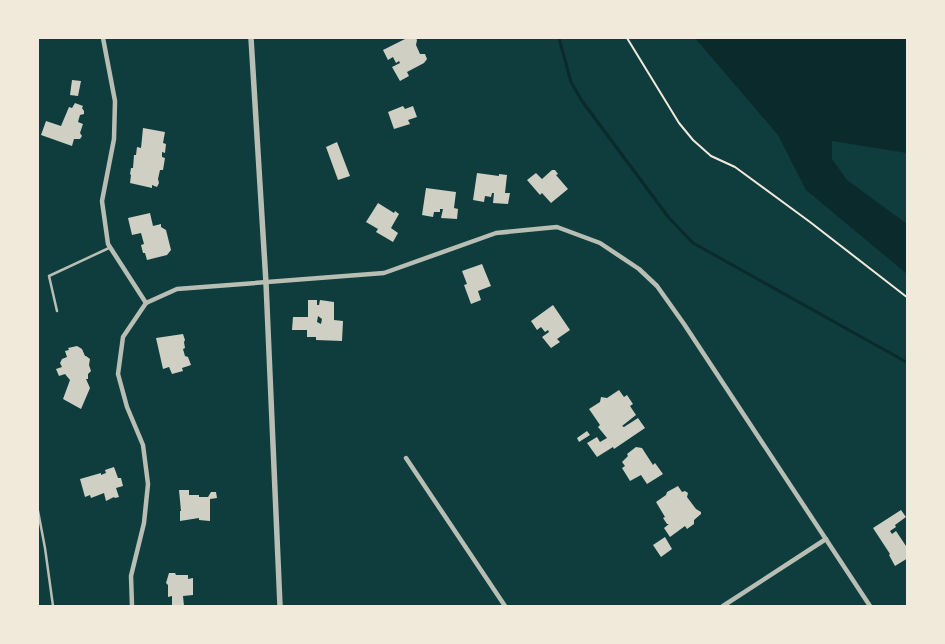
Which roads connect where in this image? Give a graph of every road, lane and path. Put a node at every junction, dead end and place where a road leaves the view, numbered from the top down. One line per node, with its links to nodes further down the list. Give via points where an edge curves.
1 (103, 38): 4 (street, via 115,102 114,139 102,201)
2 (250, 38): 5 (street)
3 (627, 38): 6 (path, via 679,123 693,140 711,156 735,167 810,222)
4 (111, 248): 7 (street); 8 (lane, via 49,276)
5 (266, 283): 7 (street, via 178,289); 11 (street, via 384,274 496,233 557,227 600,243 639,269 657,286); 14 (street)
6 (908, 298)
7 (146, 303): 13 (street, via 123,337 118,374 143,445 148,484 144,523 131,576)
8 (57, 311)
9 (406, 458): 15 (street)
10 (38, 511): 12 (lane)
11 (826, 539): 16 (street); 17 (street)
12 (53, 606)
13 (132, 606)
14 (280, 606)
15 (504, 606)
16 (723, 606)
17 (870, 606)

